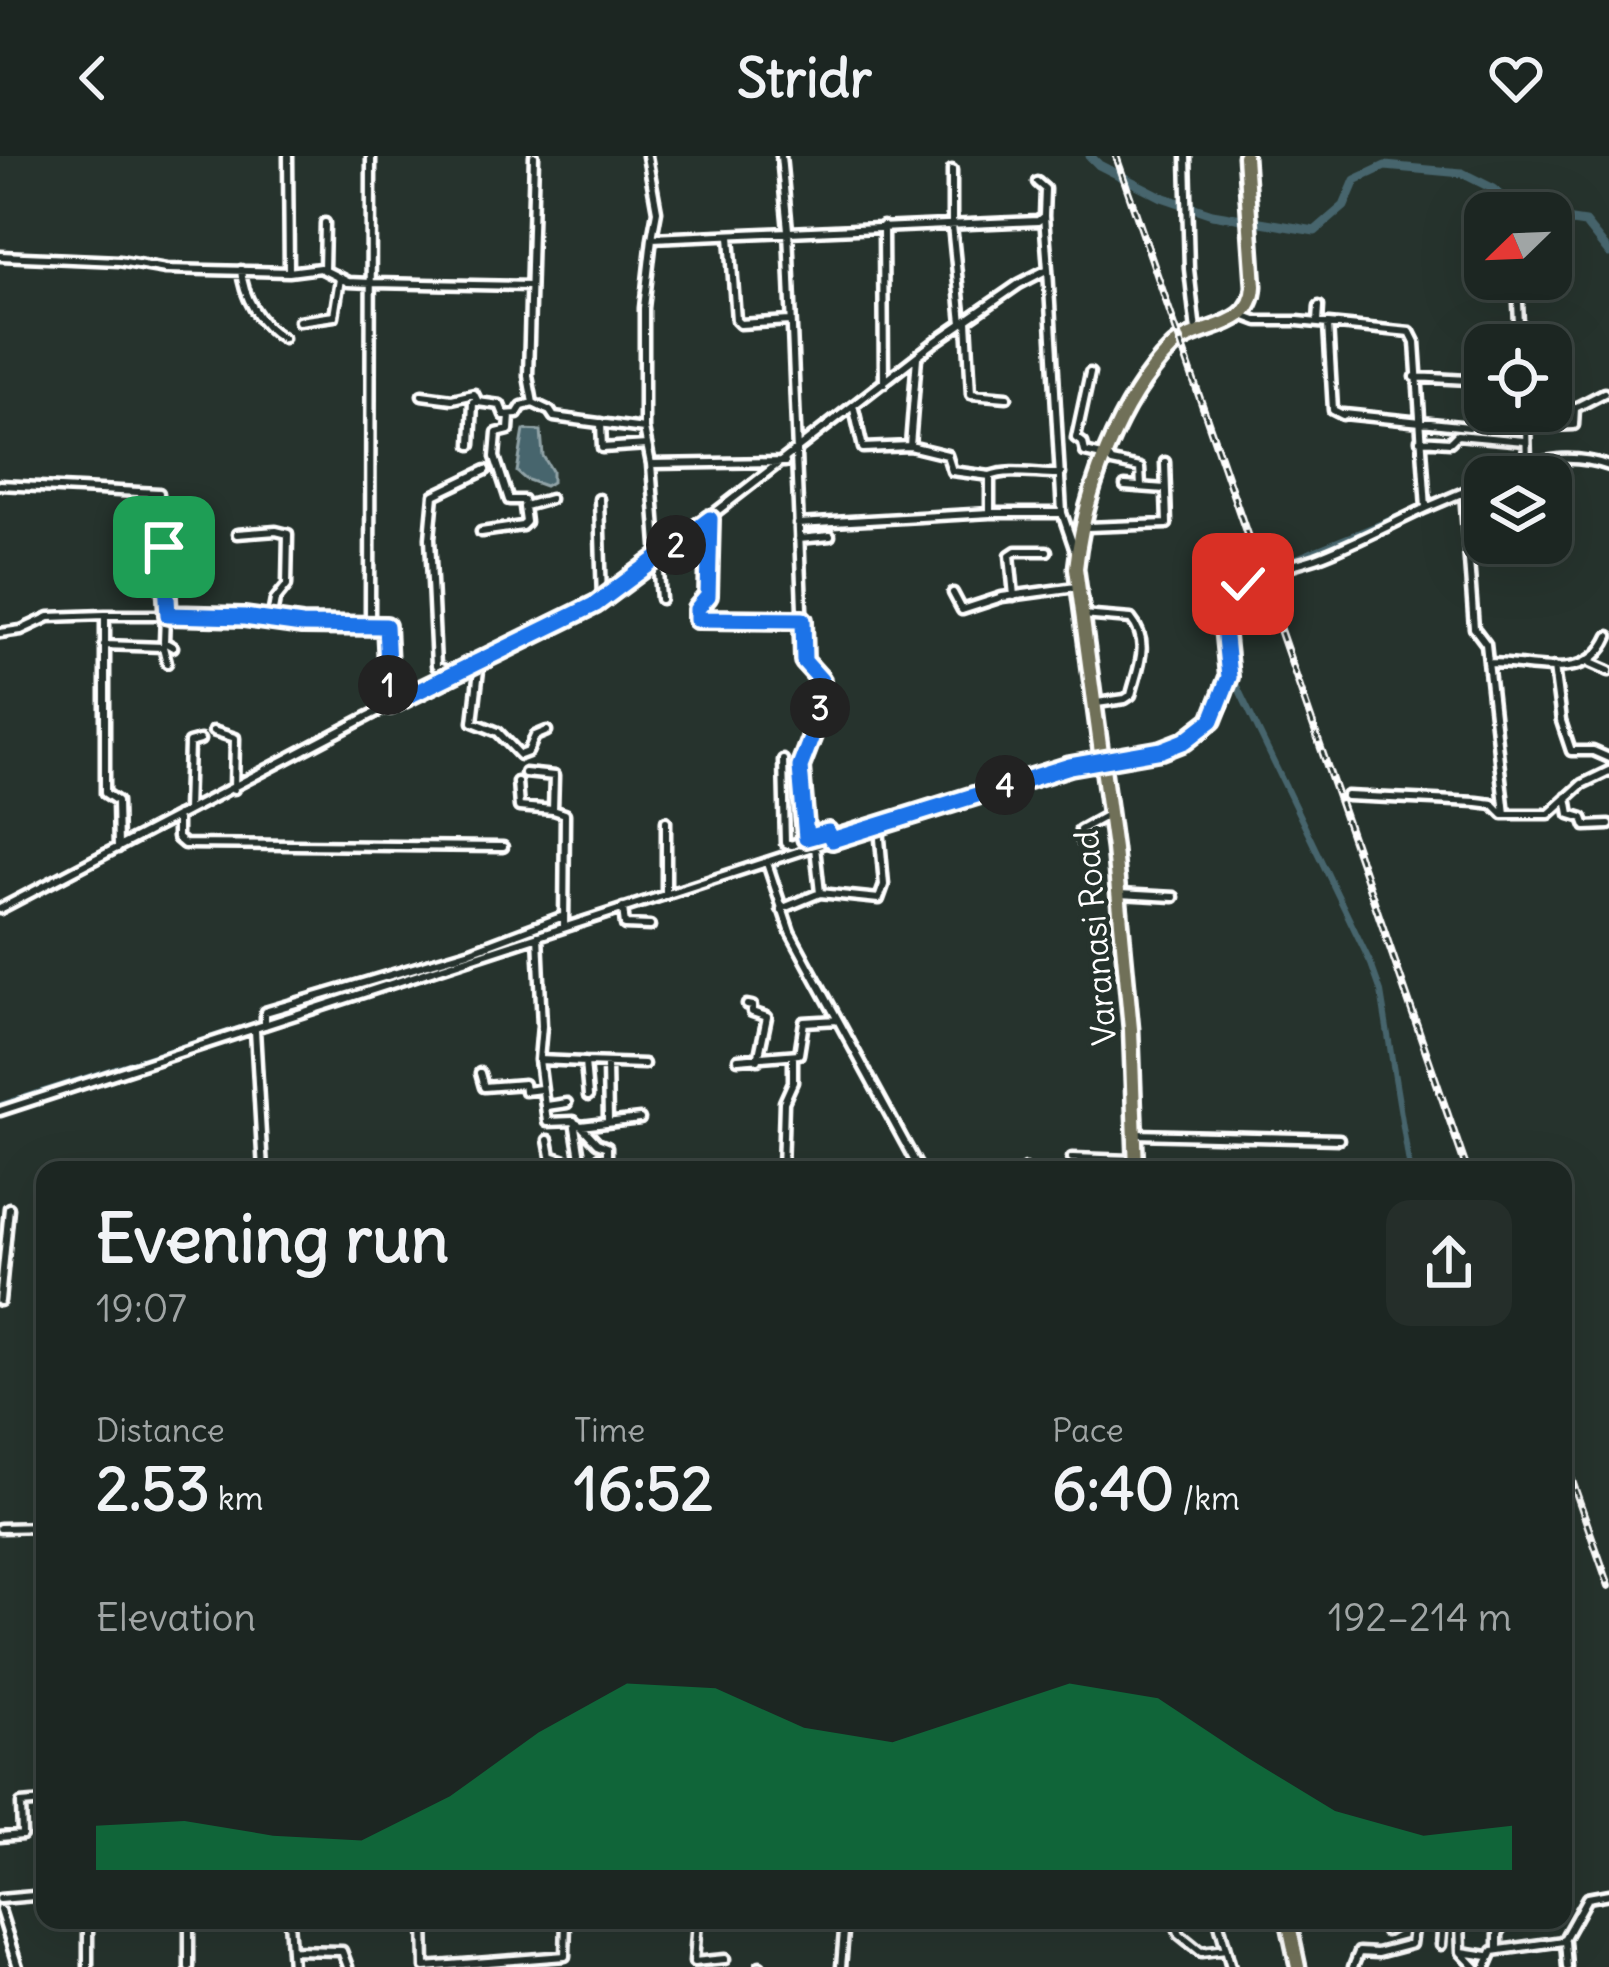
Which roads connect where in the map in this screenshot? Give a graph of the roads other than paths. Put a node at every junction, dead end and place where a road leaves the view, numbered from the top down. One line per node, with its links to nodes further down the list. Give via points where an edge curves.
1 (288, 156): 21 (street)
2 (371, 156): 23 (street)
3 (534, 156): 24 (street)
4 (647, 156): 16 (street, via 658,211)
5 (781, 156): 14 (street)
6 (1186, 156): 32 (street)
7 (1245, 156): 26 (highway, via 1254,294)
8 (952, 170): 12 (street)
9 (1037, 182): 10 (street, via 1045,189)
10 (1044, 216): 12 (street); 18 (street)
11 (325, 223): 20 (street)
12 (952, 225): 13 (street); 29 (street)
13 (883, 226): 14 (street); 38 (street)
14 (788, 230): 15 (street); 28 (street)
15 (730, 236): 16 (street); 28 (street, via 736,320)
16 (652, 238): 50 (street)
17 (0, 256): 19 (street)
18 (1048, 269): 29 (street); 66 (street)
19 (241, 270): 21 (street); 33 (street, via 244,294)
20 (324, 270): 21 (street); 22 (street)
21 (289, 272)
22 (340, 279): 23 (street); 27 (street, via 334,316)
23 (372, 283): 24 (street); 100 (street)
24 (529, 286): 43 (street)
25 (1318, 306): 30 (street)
26 (1242, 315): 30 (street); 32 (highway, Varanasi Road)
27 (299, 321)
28 (790, 322): 57 (street)
29 (965, 322): 34 (street); 41 (street, via 971,394)
30 (1318, 323): 31 (street)
31 (1328, 324): 36 (street, via 1410,332); 46 (street, via 1333,410)
32 (1197, 334): 58 (highway, Varanasi Road, via 1168,352)
33 (283, 338)
34 (917, 356): 38 (street); 56 (street)
35 (1090, 373): 58 (street, via 1076,438 1085,452)
36 (1415, 377): 37 (street); 46 (street)
37 (1464, 380)
38 (884, 383): 44 (street)
39 (1604, 393): 48 (street, via 1575,408)
40 (422, 395): 42 (street, via 474,394)
41 (1007, 397)
42 (478, 401): 45 (street, via 500,404); 54 (street)
43 (532, 403): 45 (street); 47 (street, via 554,417)
44 (853, 407): 56 (street, via 863,448); 57 (street)
45 (510, 416): 75 (street, via 495,454 509,500)
46 (1418, 420): 49 (street); 52 (street)
47 (602, 423): 50 (street); 55 (street, via 602,448)
48 (1572, 425)
49 (1464, 426)
50 (644, 429): 55 (street)
51 (1525, 432): 53 (street)
52 (1420, 440): 53 (street); 76 (street)
53 (1524, 441): 59 (street)
54 (471, 445)
55 (647, 446): 63 (street)
56 (910, 446): 67 (street, via 944,453 952,471)
57 (796, 453): 61 (street); 80 (street)
58 (1106, 456): 70 (street, via 1140,468); 81 (highway, Varanasi Road)
59 (1526, 456)
60 (1572, 458): 64 (street)
61 (785, 462): 63 (street); 79 (street)
62 (1165, 462): 71 (street)
63 (651, 464): 88 (street)
64 (1609, 466)
65 (486, 470): 111 (street, via 434,495 436,666 446,670)
66 (1061, 474): 67 (street); 78 (street)
67 (990, 476): 77 (street)
68 (0, 485): 96 (street, via 157,491)
69 (1125, 486): 70 (street)
70 (1141, 487): 71 (street)
71 (1165, 489): 81 (street, via 1164,525)
72 (1464, 492): 76 (street)
73 (550, 499): 75 (street, via 525,506)
74 (599, 499): 94 (street)
75 (523, 500): 82 (street, via 522,526)
76 (1424, 505): 117 (street, via 1234,590 1221,610 1228,679 1212,720 1162,750)
77 (990, 513): 78 (street); 80 (street)
78 (1062, 513): 87 (street)
79 (710, 519): 88 (street); 98 (street, via 708,596 697,619)
80 (798, 524): 85 (street)
81 (1083, 527): 87 (highway, Varanasi Road)
82 (481, 532)
83 (237, 534): 99 (street, via 288,534 287,585)
84 (830, 536): 85 (street)
85 (799, 539): 98 (street)
86 (1047, 551): 92 (street, via 1010,555)
87 (1077, 554): 90 (highway, Varanasi Road)
88 (660, 558): 93 (street); 94 (street)
89 (1469, 564): 108 (street, via 1474,628)
90 (1076, 587): 92 (street); 97 (highway, Varanasi Road)
91 (952, 592): 92 (street, via 962,610)
92 (1014, 596)
93 (661, 599)
94 (602, 601): 105 (street)
95 (105, 615): 96 (street); 101 (street, via 49,617); 103 (street)
96 (166, 615): 99 (street); 104 (street, via 164,643)
97 (1079, 615): 112 (highway, Varanasi Road); 112 (street, via 1131,619 1144,650 1131,695)
98 (803, 620): 134 (street, via 804,661 821,680 818,720 800,767)
99 (271, 621): 100 (street)
100 (370, 624): 113 (street, via 388,629)
101 (0, 633)
102 (1609, 636): 106 (street)
103 (104, 645): 107 (street, via 163,647); 138 (street, via 105,792 116,800)
104 (173, 647)
105 (480, 661): 111 (street); 115 (street, via 473,722 498,732 520,755)
106 (1590, 662): 109 (street); 110 (street)
107 (167, 663)
108 (1488, 663): 109 (street); 129 (street)
109 (1554, 668): 118 (street, via 1571,751)
110 (1609, 671)
111 (439, 681): 113 (street)
112 (1093, 704): 117 (highway, Varanasi Road)
113 (390, 705): 123 (street)
114 (213, 731): 123 (street, via 235,738)
115 (547, 731)
116 (200, 740): 127 (street, via 189,743)
117 (1102, 757): 128 (highway, Varanasi Road); 133 (street)
118 (1607, 758): 121 (street)
119 (783, 760): 134 (street, via 785,843)
120 (525, 772): 126 (street, via 554,776)
121 (1609, 772): 125 (street)
122 (517, 782): 126 (street, via 519,807)
123 (234, 789): 127 (street)
124 (1347, 796): 129 (street, via 1491,803)
125 (1567, 797): 129 (street, via 1549,814); 132 (street, via 1570,814 1586,826)
126 (553, 810): 148 (street, via 566,817)
127 (188, 811): 130 (street)
128 (1110, 814): 136 (street, via 1080,830); 143 (highway, Varanasi Road)
129 (1505, 814)
130 (177, 815): 138 (street); 139 (street, via 184,844)
131 (666, 821): 141 (street)
132 (1609, 825)
133 (879, 826): 135 (street); 142 (street, via 879,899)
134 (806, 838): 135 (street)
135 (831, 838): 137 (street)
136 (1082, 842)
137 (815, 847): 140 (street); 142 (street)
138 (118, 848): 147 (street)
139 (503, 848)
140 (771, 861): 141 (street); 146 (street)
141 (665, 891): 145 (street)
142 (820, 893): 146 (street)
143 (1117, 894): 144 (street); 171 (highway, Varanasi Road)
144 (1174, 897)
145 (623, 908): 148 (street); 149 (street, via 625,925)
146 (785, 908): 153 (street)
147 (0, 909)
148 (563, 922): 150 (street); 152 (street, via 294,1002)
149 (650, 926)
150 (538, 936): 152 (street); 157 (street)
151 (747, 1005): 158 (street, via 767,1017)
152 (264, 1020): 154 (street)
153 (838, 1020): 155 (street, via 804,1022 801,1052); 180 (street)
154 (254, 1029): 167 (street); 176 (street)
155 (793, 1056): 158 (street); 179 (street)
156 (738, 1059): 158 (street)
157 (539, 1060): 159 (street); 163 (street)
158 (758, 1060)
159 (585, 1062): 160 (street); 164 (street)
160 (607, 1063): 161 (street); 169 (street)
161 (644, 1064)
162 (480, 1073): 163 (street, via 484,1087)
163 (541, 1089): 166 (street)
164 (588, 1096)
165 (567, 1102): 166 (street)
166 (545, 1107): 170 (street, via 547,1122)
167 (0, 1111)
168 (640, 1119): 169 (street)
169 (608, 1120): 170 (street)
170 (578, 1125): 174 (street, via 608,1147); 178 (street)
171 (1136, 1134): 172 (street); 182 (highway, Varanasi Road)
172 (1339, 1138)
173 (548, 1140): 177 (street, via 553,1157)
174 (599, 1159)
175 (1072, 1159): 181 (street)
176 (262, 1161)
177 (566, 1161)
178 (578, 1161)
179 (782, 1161)
180 (915, 1161)
181 (1093, 1161)
182 (1136, 1161)
183 (9, 1208): 184 (street)
184 (0, 1301)
185 (36, 1527): 186 (street)
186 (0, 1528)
187 (36, 1803): 188 (street, via 21,1804 22,1834)
188 (0, 1837)
189 (1609, 1894): 193 (street, via 1587,1898)
190 (36, 1896): 191 (street)
191 (0, 1899)
192 (0, 1912): 221 (street)
193 (1572, 1927)
194 (88, 1929): 222 (street)
195 (189, 1929): 223 (street)
196 (291, 1929): 214 (street)
197 (424, 1929): 226 (street)
198 (566, 1929): 217 (street)
199 (696, 1929): 220 (street)
200 (844, 1929): 228 (street)
201 (1177, 1929): 213 (street, via 1201,1952)
202 (1220, 1929): 213 (street)
203 (1290, 1929): 230 (highway)
204 (1390, 1929): 210 (street)
205 (1413, 1929): 231 (street, via 1411,1944 1359,1952)
206 (1442, 1929): 212 (street)
207 (1460, 1929): 216 (street)
208 (1501, 1929): 215 (street)
209 (1571, 1929): 211 (street)
210 (1386, 1931)
211 (1565, 1940): 215 (street); 234 (street)
212 (1441, 1945)
213 (1226, 1949): 229 (street)
214 (292, 1950): 224 (street); 225 (street, via 338,1950)
215 (1498, 1950): 218 (street)
216 (1461, 1952): 218 (street); 232 (street)
217 (567, 1954): 226 (street); 227 (street)
218 (1488, 1956): 233 (street)
219 (725, 1959): 220 (street)
220 (694, 1964)
221 (18, 1967)
222 (88, 1967)
223 (189, 1967)
224 (292, 1967)
225 (348, 1967)
226 (425, 1967)
227 (569, 1967)
228 (841, 1967)
229 (1232, 1967)
230 (1298, 1967)
231 (1353, 1967)
232 (1475, 1967)
233 (1486, 1967)
234 (1567, 1967)

